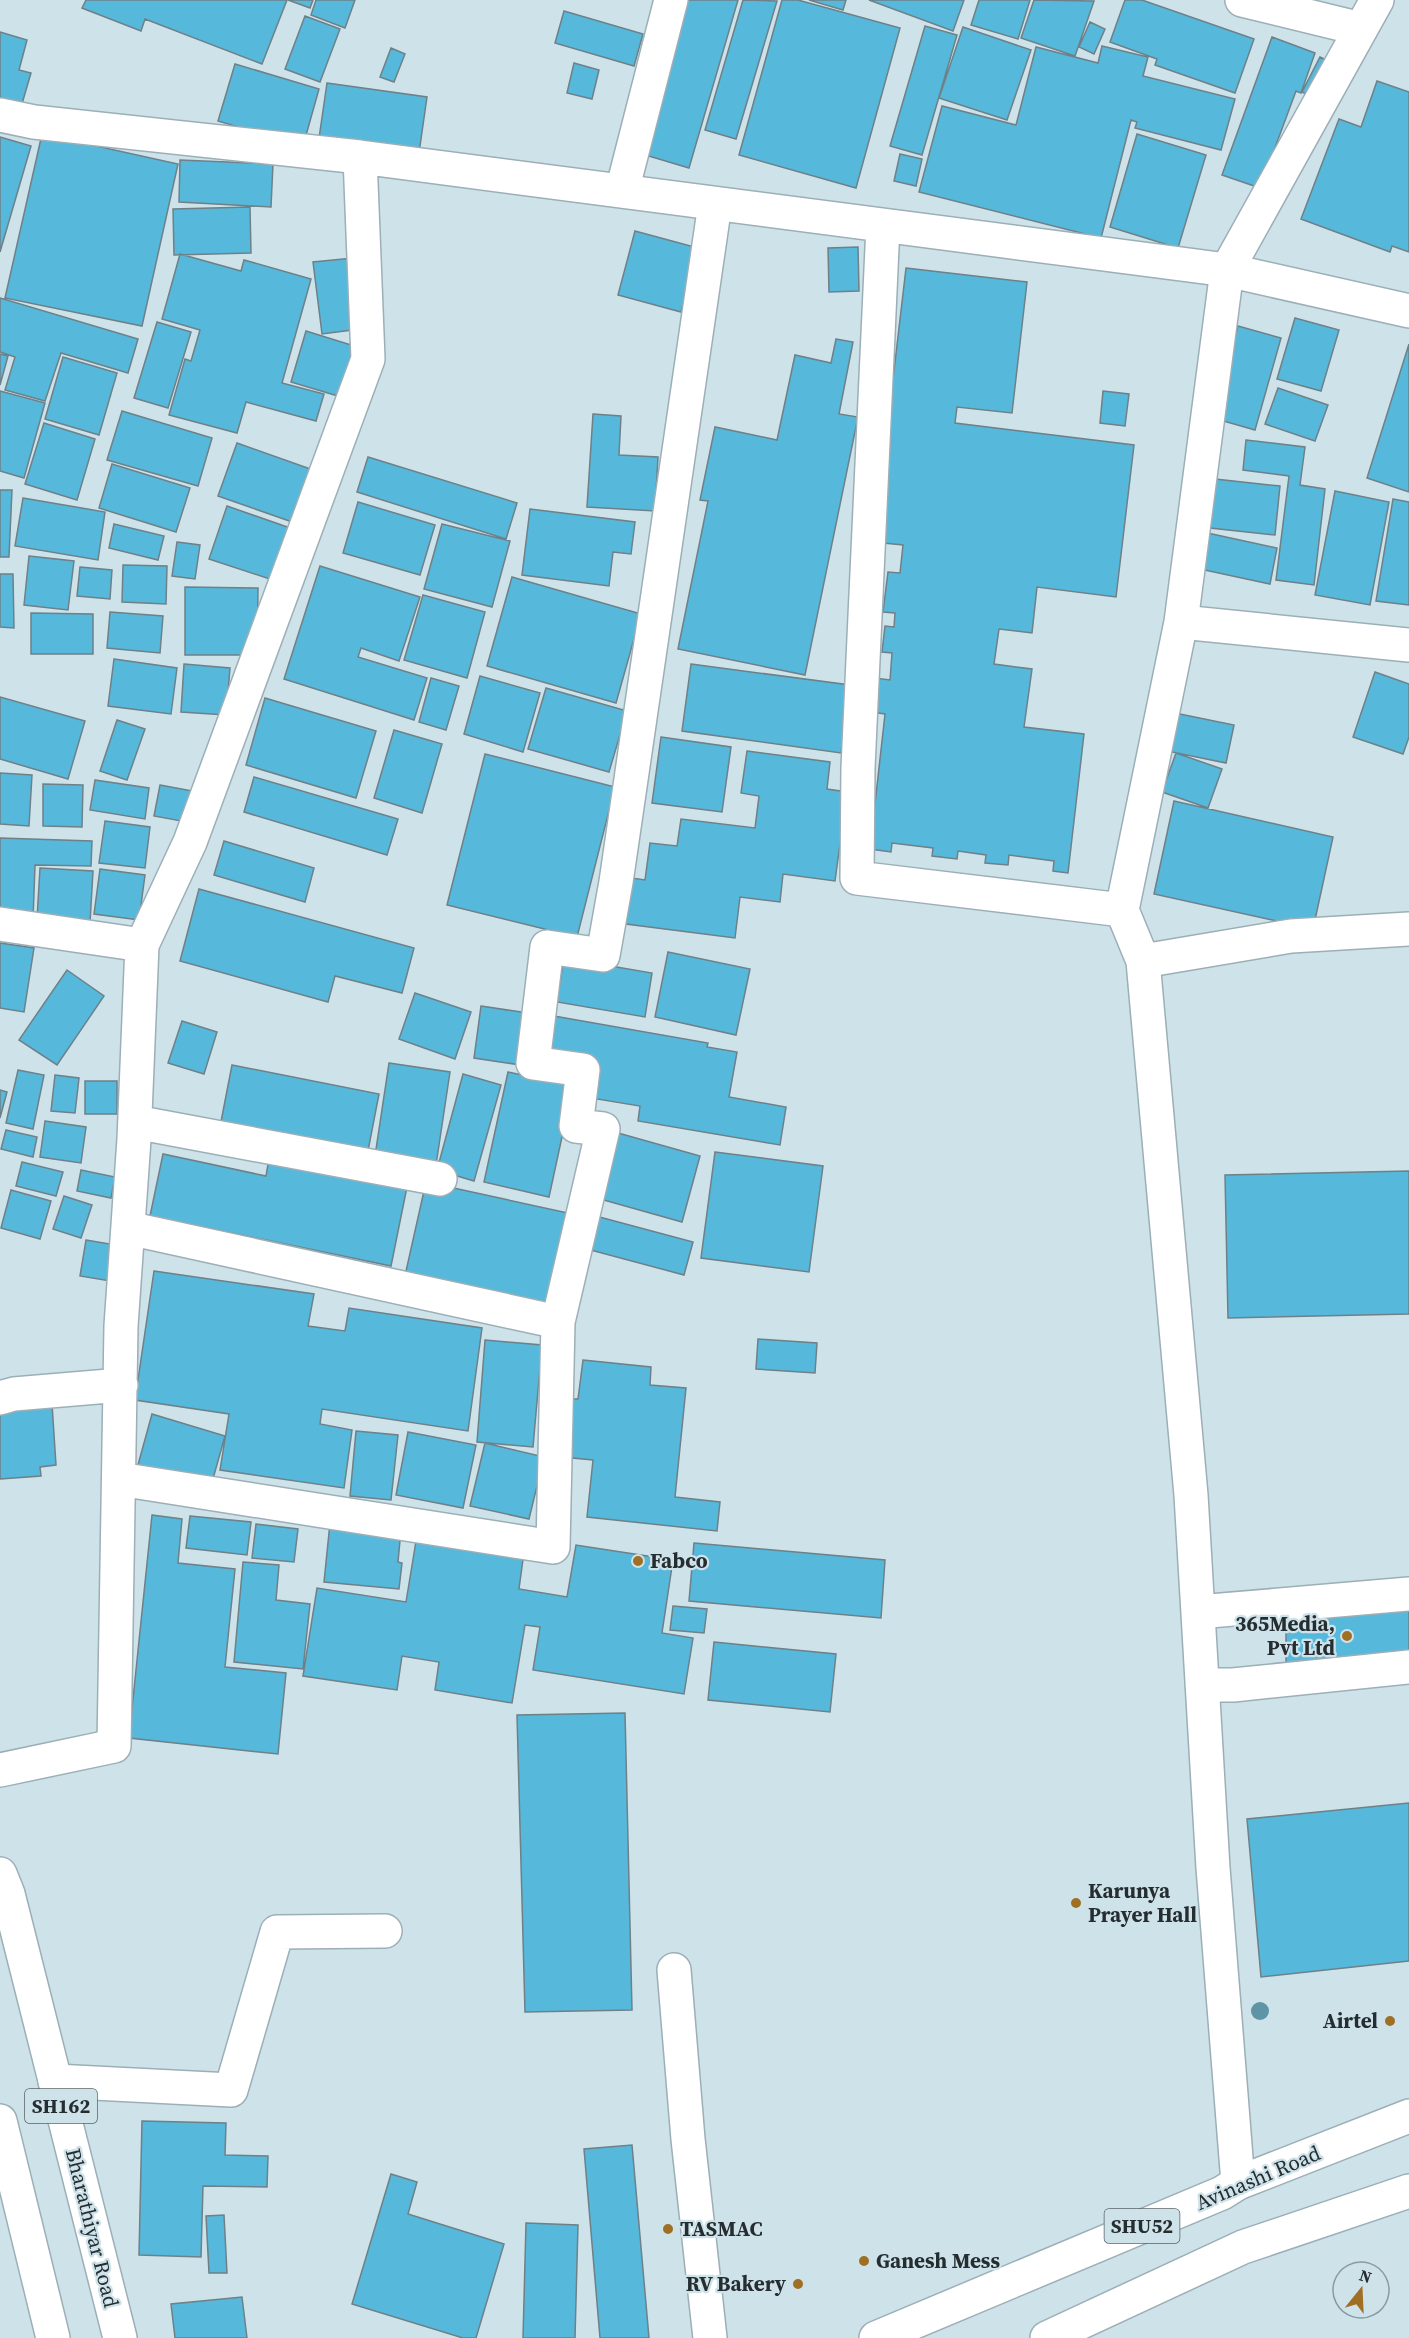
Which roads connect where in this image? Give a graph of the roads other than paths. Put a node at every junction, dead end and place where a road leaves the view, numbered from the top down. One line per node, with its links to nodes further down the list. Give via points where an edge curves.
1 (670, 0): 7 (street)
2 (1242, 0): 4 (street)
3 (1377, 0): 4 (street)
4 (1361, 29): 10 (street)
5 (0, 115): 6 (street, via 34,122)
6 (360, 157): 7 (street); 17 (street, via 368,359 190,842)
7 (622, 191): 8 (street)
8 (715, 204): 9 (street); 22 (street, via 603,955 547,947 533,1063 583,1070 576,1126 603,1129)
9 (884, 226): 10 (street); 14 (street, via 859,757 857,878)
10 (1227, 270): 11 (street); 12 (street)
11 (1409, 311)
12 (1181, 622): 13 (street); 14 (street)
13 (1409, 645)
14 (1122, 910): 18 (street)
15 (0, 924): 17 (street)
16 (1409, 929): 18 (street, via 1292,936)
17 (142, 945): 19 (street)
18 (1143, 961): 27 (street)
19 (135, 1122): 20 (street); 21 (street)
20 (440, 1179)
21 (128, 1228): 22 (street); 23 (street)
22 (558, 1322): 25 (street, via 553,1547)
23 (121, 1385): 24 (street); 25 (street)
24 (0, 1398)
25 (119, 1479): 30 (street, via 114,1746)
26 (1409, 1594): 27 (street)
27 (1198, 1612): 29 (street)
28 (1409, 1667): 29 (street)
29 (1202, 1685): 37 (street)
30 (0, 1770)
31 (0, 1874): 34 (street, Bharathiyar Road / SH162)
32 (385, 1931): 34 (street, via 277,1932 231,2090)
33 (674, 1970): 41 (street)
34 (55, 2081): 40 (street, Bharathiyar Road / SH162)
35 (1409, 2116): 37 (street, Avinashi Road / SHU52)
36 (0, 2121): 39 (street, SH162)
37 (1238, 2183): 42 (street, Avinashi Road / SHU52)
38 (1409, 2191): 43 (street, SHU52, via 1243,2247)
39 (52, 2338)
40 (120, 2338)
41 (710, 2338)
42 (876, 2338)
43 (1047, 2338)

